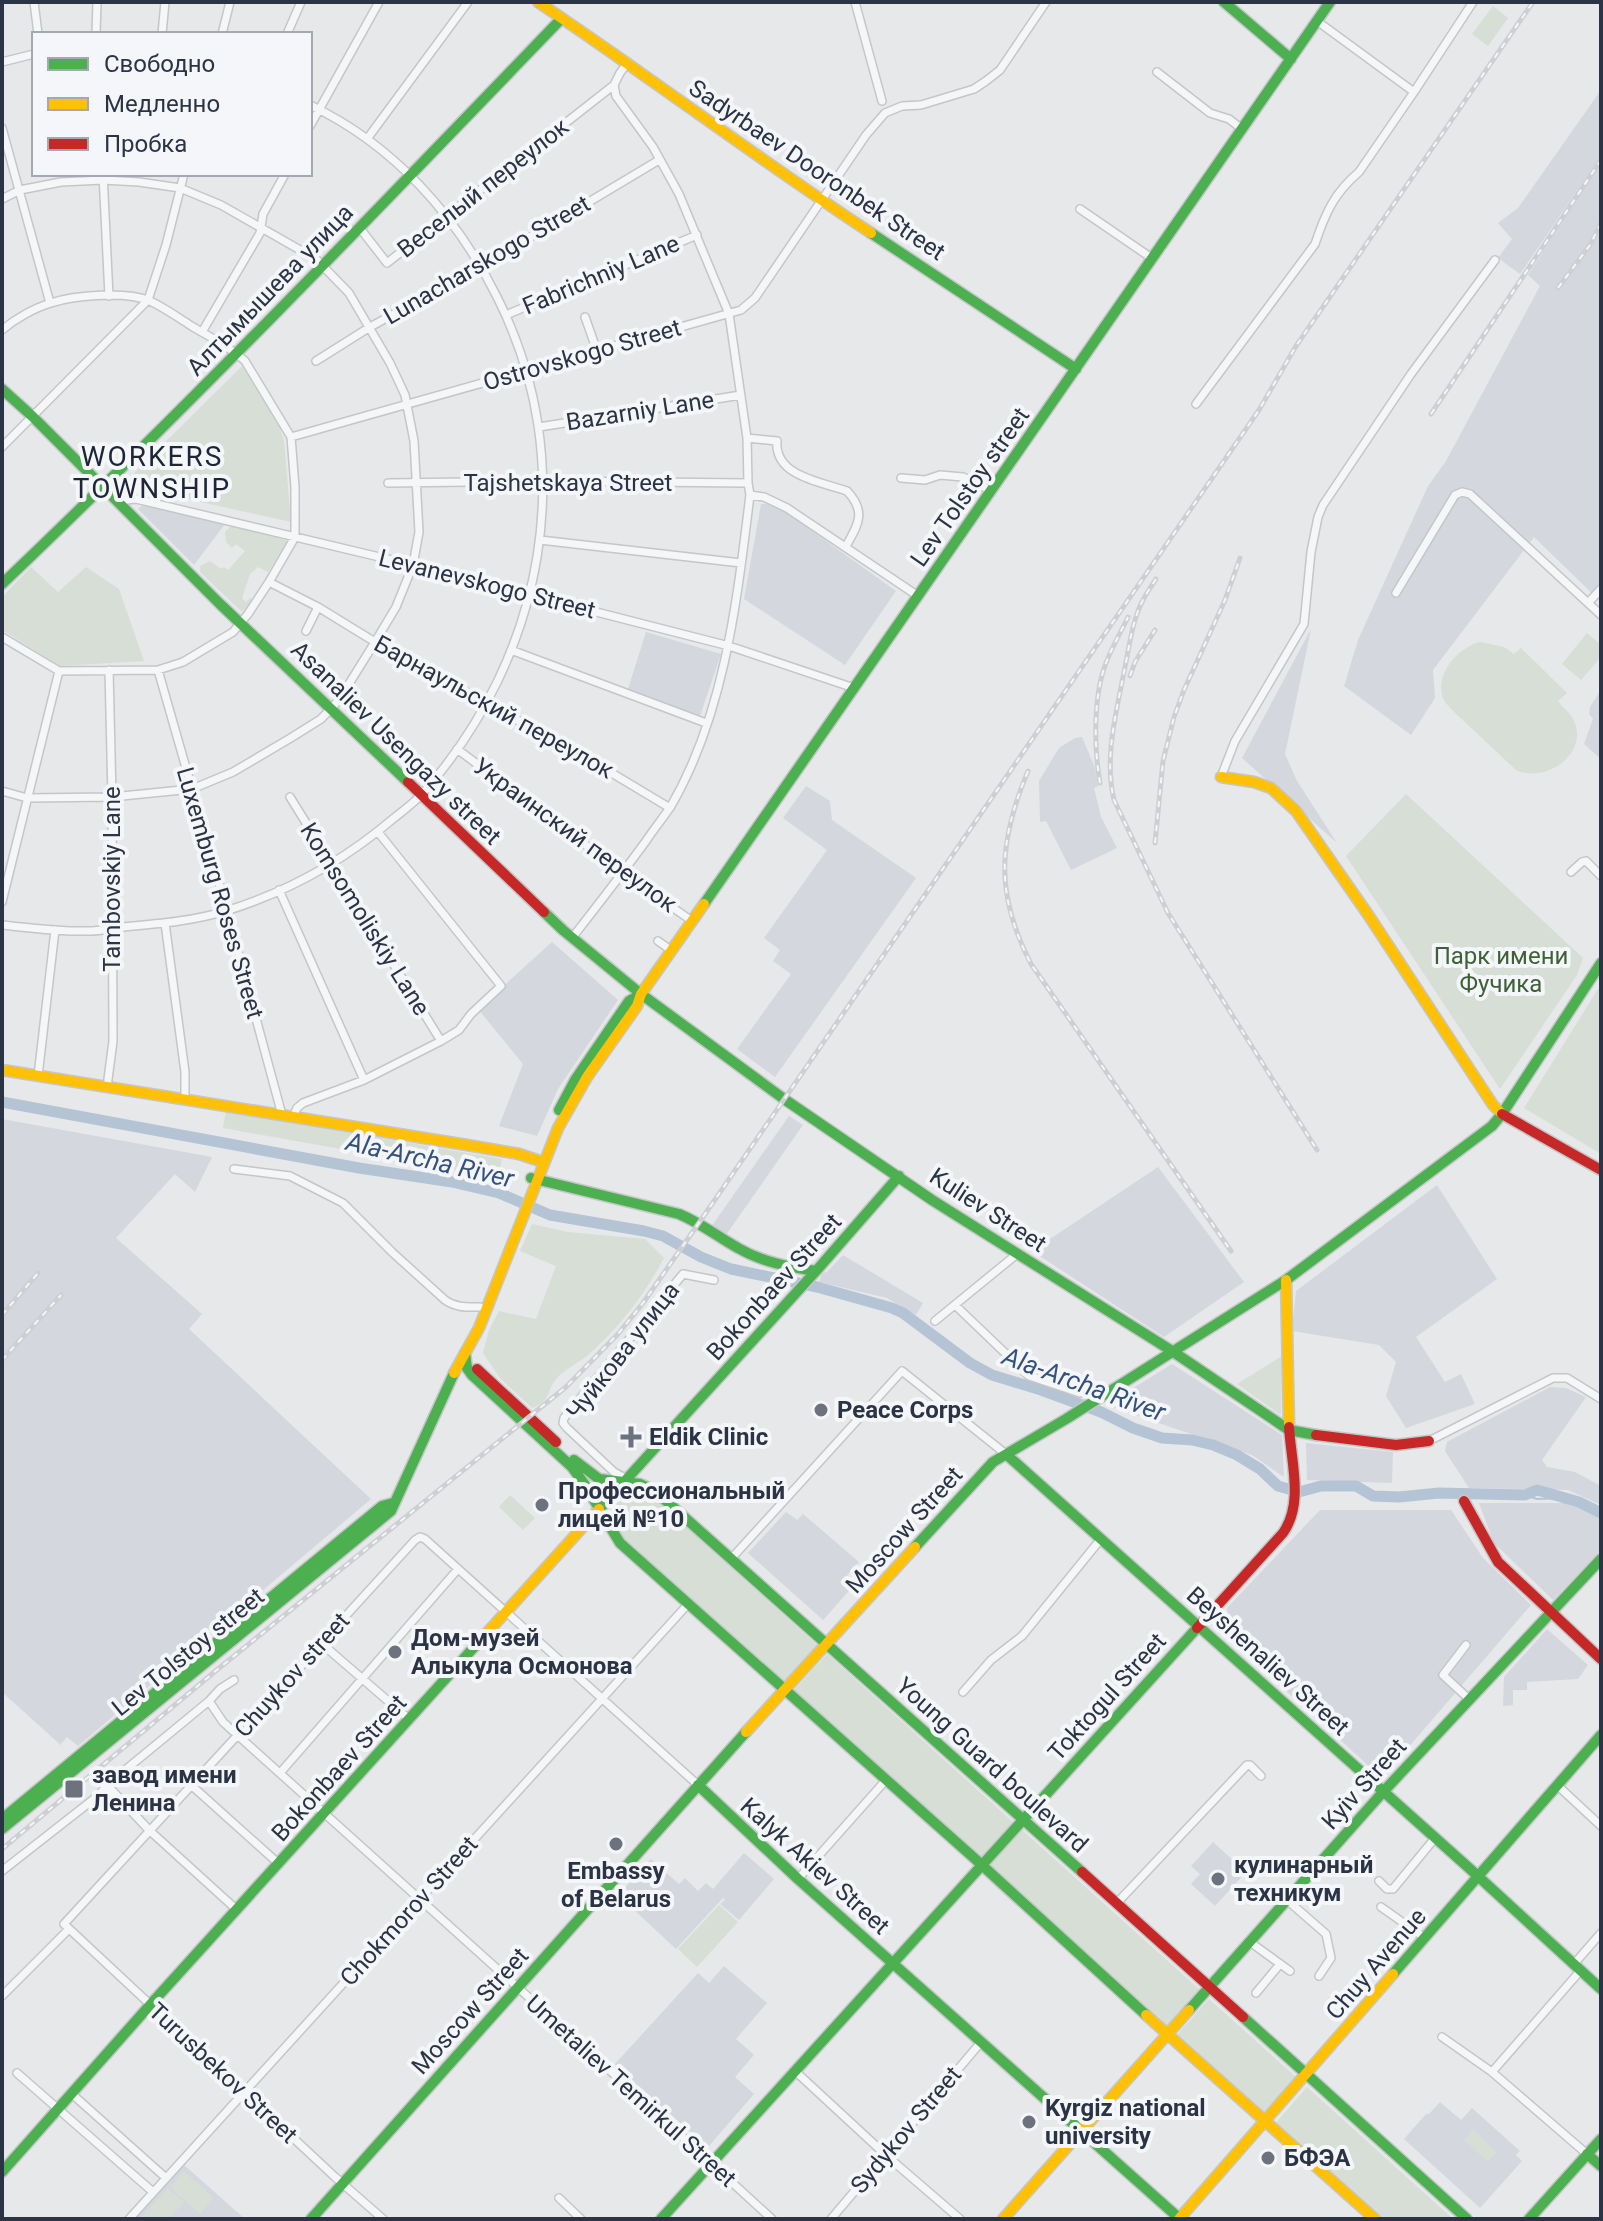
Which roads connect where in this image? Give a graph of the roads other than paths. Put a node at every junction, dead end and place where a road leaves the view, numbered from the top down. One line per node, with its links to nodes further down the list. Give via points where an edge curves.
1 (34, 2): 16 (street)
2 (97, 2): 17 (street)
3 (165, 2): 18 (street)
4 (230, 2): 19 (street)
5 (301, 2): 20 (street)
6 (379, 2): 30 (street)
7 (468, 2): 34 (street)
8 (538, 2): 14 (main road, Sadyrbaev Dooronbek Street)
9 (855, 2): 28 (street)
10 (1046, 2): 43 (street, Ostrovskogo Street, via 1000,70 986,81 974,89 885,113)
11 (1224, 2): 22 (main road)
12 (1330, 2): 15 (main road, Lev Tolstoy street)
13 (1473, 2): 27 (street)
14 (561, 19): 24 (main road, Sadyrbaev Dooronbek Street); 36 (main road, Алтымышева улица)
15 (1317, 21): 22 (main road, Lev Tolstoy street); 27 (street)
16 (38, 32)
17 (96, 32)
18 (162, 32)
19 (222, 32)
20 (288, 32)
21 (32, 54): 23 (street)
22 (1291, 59): 33 (main road, Lev Tolstoy street)
23 (2, 62)
24 (628, 62): 26 (street); 43 (main road, Sadyrbaev Dooronbek Street)
25 (1157, 72): 33 (street, via 1210,113)
26 (614, 85): 35 (street); 45 (street, Веселый переулок)
27 (1414, 92): 69 (street, via 1325,213 1315,244)
28 (882, 101)
29 (312, 106): 30 (street)
30 (319, 109): 31 (street); 34 (street)
31 (312, 122)
32 (2, 128): 41 (street)
33 (1242, 129): 49 (main road, Lev Tolstoy street)
34 (367, 139): 36 (street)
35 (659, 160): 48 (street); 52 (street, Lunacharskogo Street)
36 (411, 174): 45 (street); 47 (main road, Алтымышева улица)
37 (183, 176): 40 (street)
38 (284, 176): 46 (street)
39 (103, 177): 40 (street); 41 (street); 53 (street)
40 (180, 188): 46 (street); 54 (street)
41 (20, 190): 42 (street); 55 (street)
42 (2, 199)
43 (821, 200): 56 (street, Ostrovskogo Street, via 755,298); 65 (main road, Sadyrbaev Dooronbek Street)
44 (1080, 209): 49 (street)
45 (448, 217): 47 (street, Веселый переулок, via 387,263); 52 (street)
46 (261, 226): 51 (street); 61 (street)
47 (359, 227): 51 (main road, Алтымышева улица)
48 (697, 235): 56 (street); 57 (street, Fabrichniy Lane)
49 (1153, 259): 65 (main road, Lev Tolstoy street)
50 (1495, 260): 113 (street, via 1323,505 1311,552 1304,624 1235,741)
51 (323, 265): 59 (street); 63 (main road, Алтымышева улица)
52 (482, 266): 57 (street); 59 (street, Lunacharskogo Street)
53 (109, 296): 54 (street); 55 (street)
54 (148, 300): 61 (street); 71 (street)
55 (50, 303): 60 (street)
56 (729, 314): 62 (street, Ostrovskogo Street); 68 (street)
57 (506, 315): 66 (street)
58 (585, 317): 62 (street)
59 (370, 327): 64 (street, Lunacharskogo Street); 70 (street)
60 (2, 330)
61 (202, 332): 63 (street)
62 (597, 351): 66 (street, Ostrovskogo Street)
63 (238, 354): 73 (street); 81 (main road, Алтымышева улица)
64 (316, 361)
65 (1076, 369): 82 (main road, Lev Tolstoy street)
66 (525, 371): 70 (street, Ostrovskogo Street); 72 (street)
67 (2, 389): 71 (main road, Asanaliev Usengazy street)
68 (741, 395): 72 (street, Bazarniy Lane); 74 (street)
69 (1196, 404)
70 (408, 405): 73 (street, Ostrovskogo Street); 79 (street)
71 (32, 416): 75 (street); 81 (main road, Asanaliev Usengazy street)
72 (539, 427): 77 (street)
73 (291, 437): 85 (street)
74 (747, 438): 80 (street); 87 (street, via 777,441 778,455 792,471 852,496 859,523)
75 (2, 447)
76 (901, 478): 82 (street, via 963,477)
77 (544, 481): 79 (street, Tajshetskaya Street); 80 (street, Tajshetskaya Street); 86 (street)
78 (388, 483): 79 (street, Tajshetskaya Street)
79 (418, 483): 89 (street)
80 (748, 483): 83 (street)
81 (103, 488): 84 (main road, Asanaliev Usengazy street); 91 (main road, Алтымышева улица)
82 (992, 491): 95 (main road, Lev Tolstoy street)
83 (750, 495): 87 (street, via 775,501); 88 (street)
84 (116, 502): 85 (street, Levanevskogo Street, via 136,499); 99 (main road, Asanaliev Usengazy street)
85 (295, 537): 89 (street, Levanevskogo Street); 90 (street)
86 (540, 540): 88 (street); 94 (street)
87 (846, 546): 95 (street)
88 (741, 563): 103 (street)
89 (413, 565): 94 (street, Levanevskogo Street); 102 (street)
90 (269, 582): 97 (street, Барнаульский переулок); 99 (street)
91 (2, 584)
92 (1601, 589): 96 (street)
93 (1396, 593): 96 (street, via 1455,495 1462,492)
94 (530, 595): 103 (street, Levanevskogo Street); 104 (street)
95 (918, 596): 108 (main road, Lev Tolstoy street)
96 (1588, 603): 98 (street)
97 (318, 607): 100 (street); 102 (street, Барнаульский переулок)
98 (1601, 615)
99 (241, 623): 106 (street, via 183,662); 110 (main road, Asanaliev Usengazy street)
100 (306, 631)
101 (2, 637): 107 (street)
102 (375, 642): 109 (street, Барнаульский переулок); 110 (street)
103 (729, 646): 108 (street, Levanevskogo Street); 111 (street)
104 (511, 650): 109 (street); 111 (street)
105 (109, 670): 106 (street); 107 (street); 117 (street, Tambovskiy Lane)
106 (158, 670): 114 (street, Luxemburg Roses Street)
107 (59, 671): 119 (street)
108 (854, 688): 129 (main road, Lev Tolstoy street)
109 (488, 703): 112 (street); 120 (street, Барнаульский переулок)
110 (331, 708): 114 (street, via 263,755); 116 (main road, Asanaliev Usengazy street)
111 (706, 723): 120 (street)
112 (457, 749): 116 (street); 124 (street, Украинский переулок)
113 (1221, 777): 146 (main road, via 1266,784 1290,804)
114 (192, 789): 117 (street); 128 (street, Luxemburg Roses Street)
115 (2, 791): 119 (street)
116 (421, 795): 121 (street); 134 (main road, Asanaliev Usengazy street)
117 (112, 797): 119 (street); 132 (street, Tambovskiy Lane)
118 (290, 797): 122 (street, Komsomoliskiy Lane)
119 (27, 798): 127 (street)
120 (670, 808): 124 (street)
121 (378, 832): 122 (street); 139 (street, via 501,986 459,1030)
122 (331, 865): 126 (street); 139 (street, Komsomoliskiy Lane)
123 (1571, 872): 125 (street, via 1586,861)
124 (623, 873): 129 (street, Украинский переулок); 134 (street)
125 (1601, 876)
126 (279, 890): 128 (street); 142 (street)
127 (2, 902)
128 (227, 911): 130 (street); 147 (street, Luxemburg Roses Street)
129 (692, 921): 136 (main road, Lev Tolstoy street)
130 (165, 923): 132 (street); 145 (street)
131 (2, 925): 133 (street)
132 (113, 928): 133 (street); 143 (street, Tambovskiy Lane, via 113,1041)
133 (55, 930): 141 (street)
134 (572, 938): 138 (main road, Asanaliev Usengazy street)
135 (658, 941): 136 (street)
136 (672, 951): 138 (main road, Lev Tolstoy street)
137 (1601, 963): 146 (main road, Moscow Street)
138 (641, 994): 144 (main road, Asanaliev Usengazy street); 148 (main road, Lev Tolstoy street, via 629,1001 570,1088)
139 (441, 1041): 142 (street)
140 (2, 1070): 141 (main road)
141 (38, 1076): 143 (main road)
142 (364, 1080): 147 (street, via 303,1103)
143 (107, 1087): 145 (main road)
144 (784, 1099): 151 (main road, Kuliev Street)
145 (185, 1100): 147 (main road)
146 (1502, 1114): 150 (main road); 157 (main road, Moscow Street)
147 (288, 1116): 148 (main road)
148 (540, 1161): 152 (main road, Lev Tolstoy street)
149 (234, 1169): 159 (street, via 290,1176 343,1203 445,1300)
150 (1601, 1170)
151 (899, 1176): 154 (main road, Kuliev Street); 155 (main road, Bokonbaev Street)
152 (534, 1179): 153 (main road, Lev Tolstoy street); 155 (main road, via 679,1214 750,1254)
153 (518, 1218): 159 (main road, Lev Tolstoy street); 161 (main road, Lev Tolstoy street)
154 (1017, 1254): 158 (street); 163 (main road, Kuliev Street)
155 (814, 1273): 171 (main road, Bokonbaev Street)
156 (714, 1280): 171 (street, Чуйкова улица, via 683,1274 564,1418 567,1428)
157 (1286, 1280): 163 (main road, Moscow Street); 168 (main road, Toktogul Street)
158 (955, 1305): 160 (street); 166 (street, via 1029,1376 1080,1393 1097,1388)
159 (480, 1307): 162 (main road, Lev Tolstoy street)
160 (935, 1321)
161 (479, 1328): 162 (main road, Lev Tolstoy street); 164 (main road)
162 (466, 1350): 164 (main road); 165 (main road, Lev Tolstoy street)
163 (1172, 1351): 166 (main road, Moscow Street); 168 (main road, Kuliev Street)
164 (472, 1371): 165 (main road); 171 (main road, Young Guard boulevard, via 586,1471 596,1478); 174 (main road, via 572,1467)
165 (450, 1380): 173 (main road, Lev Tolstoy street)
166 (1104, 1395): 170 (main road, Moscow Street)
167 (1601, 1399): 169 (street, via 1567,1378 1553,1378)
168 (1289, 1430): 169 (main road, via 1396,1445); 183 (main road, Toktogul Street, via 1292,1520)
169 (1429, 1441)
170 (1007, 1455): 176 (main road, Beyshenaliev Street); 178 (street, Beyshenaliev Street, via 902,1371); 185 (main road, Moscow Street, via 968,1488)
171 (625, 1480): 174 (main road, Bokonbaev Street); 178 (main road, Young Guard boulevard, via 655,1491)
172 (1464, 1501): 181 (main road, via 1498,1562)
173 (393, 1503): 207 (main road, Lev Tolstoy street, via 382,1506); 210 (main road, Lev Tolstoy street, via 381,1521)
174 (599, 1509): 180 (main road, via 620,1543); 182 (main road, Bokonbaev Street)
175 (425, 1539): 179 (street, Kalyk Akiev Street); 184 (street, Chuykov street, via 415,1540)
176 (1100, 1540): 183 (main road, Beyshenaliev Street); 191 (street, via 1022,1636)
177 (1601, 1559): 181 (main road, Kyiv Street)
178 (730, 1560): 185 (main road, Young Guard boulevard)
179 (458, 1569): 182 (street, Kalyk Akiev Street); 188 (street)
180 (689, 1603): 190 (main road); 192 (street, Chokmorov Street)
181 (1550, 1612): 187 (main road); 193 (main road, Kyiv Street)
182 (507, 1613): 192 (street, Kalyk Akiev Street); 195 (main road, Bokonbaev Street)
183 (1199, 1626): 205 (main road, Beyshenaliev Street); 208 (main road, Toktogul Street)
184 (321, 1643): 188 (street); 196 (street, Chuykov street)
185 (826, 1645): 190 (main road, Moscow Street); 208 (main road, Young Guard boulevard)
186 (1466, 1645): 193 (street, via 1443,1675)
187 (1601, 1659)
188 (362, 1679): 195 (street); 198 (street)
189 (234, 1680): 194 (street)
190 (785, 1691): 200 (main road); 203 (main road, Moscow Street)
191 (963, 1692)
192 (603, 1699): 203 (street, Kalyk Akiev Street); 219 (street, Chokmorov Street)
193 (1469, 1699): 205 (main road, Kyiv Street)
194 (209, 1701): 196 (street, Umetaliev Temirkul Street); 201 (street)
195 (410, 1720): 206 (main road, Bokonbaev Street)
196 (239, 1735): 198 (street, Umetaliev Temirkul Street); 202 (street, Chuykov street)
197 (1601, 1735): 204 (main road, Chuy Avenue)
198 (280, 1773): 206 (street, Umetaliev Temirkul Street)
199 (1261, 1776): 221 (street, via 1247,1765)
200 (886, 1780): 214 (main road); 217 (street)
201 (107, 1785): 211 (street); 215 (street)
202 (191, 1785): 211 (street, Chuykov street); 213 (street)
203 (698, 1785): 217 (main road, Kalyk Akiev Street); 234 (main road, Moscow Street)
204 (1557, 1785): 209 (street); 216 (main road, Chuy Avenue)
205 (1383, 1792): 212 (main road, Beyshenaliev Street); 220 (main road, Kyiv Street)
206 (325, 1813): 213 (main road, Bokonbaev Street); 219 (street, Umetaliev Temirkul Street)
207 (2, 1819)
208 (1022, 1820): 214 (main road, Toktogul Street); 221 (main road, Young Guard boulevard)
209 (1601, 1826)
210 (2, 1829)
211 (149, 1830): 223 (street); 224 (street, Chuykov street)
212 (1435, 1838): 216 (main road, Beyshenaliev Street); 218 (street, via 1393,1889)
213 (279, 1864): 223 (main road, Bokonbaev Street)
214 (981, 1864): 228 (main road, Toktogul Street); 239 (main road)
215 (2, 1871)
216 (1478, 1876): 226 (main road, Chuy Avenue); 230 (main road, Beyshenaliev Street)
217 (798, 1879): 228 (main road, Kalyk Akiev Street)
218 (1379, 1881)
219 (419, 1900): 234 (street, Umetaliev Temirkul Street); 246 (street, Chokmorov Street)
220 (1287, 1900): 227 (main road, Kyiv Street); 232 (street, via 1327,1937 1331,1958)
221 (1116, 1904): 233 (main road, Young Guard boulevard)
222 (1381, 1907): 226 (street)
223 (237, 1910): 238 (main road, Bokonbaev Street)
224 (66, 1926): 237 (street); 238 (street, Turusbekov Street)
225 (1601, 1933): 230 (street)
226 (1425, 1938): 245 (main road, Chuy Avenue)
227 (1250, 1942): 229 (street); 233 (main road, Kyiv Street)
228 (893, 1963): 241 (main road, Kalyk Akiev Street); 242 (main road, Toktogul Street)
229 (1280, 1964): 231 (street); 236 (street)
230 (1577, 1967): 235 (main road, Beyshenaliev Street); 243 (street)
231 (1290, 1971)
232 (1319, 1976)
233 (1209, 1987): 239 (main road, Kyiv Street); 245 (main road, Young Guard boulevard)
234 (518, 1988): 254 (street, Umetaliev Temirkul Street); 258 (main road, Moscow Street)
235 (1601, 1989)
236 (1256, 1993)
237 (2, 1996)
238 (150, 2005): 246 (street, Turusbekov Street); 247 (main road, Bokonbaev Street)
239 (1168, 2035): 249 (main road); 250 (main road, Kyiv Street)
240 (1442, 2037): 243 (street)
241 (982, 2041): 250 (main road, Kalyk Akiev Street); 252 (street, Sydykov Street)
242 (795, 2071): 252 (street); 254 (main road, Toktogul Street)
243 (1492, 2072): 253 (street)
244 (17, 2073): 248 (street)
245 (1307, 2074): 249 (main road, Chuy Avenue); 272 (main road, Young Guard boulevard)
246 (243, 2093): 257 (street, Chokmorov Street); 258 (street, Turusbekov Street)
247 (72, 2094): 248 (main road, Bokonbaev Street); 257 (street)
248 (59, 2109): 256 (main road, Bokonbaev Street); 259 (street)
249 (1264, 2121): 270 (main road, Chuy Avenue); 271 (main road)
250 (1082, 2131): 269 (main road, Kyiv Street); 270 (main road, Kalyk Akiev Street)
251 (1601, 2139): 253 (main road)
252 (885, 2154): 267 (street, Sydykov Street); 268 (street)
253 (1587, 2154): 255 (main road); 273 (main road)
254 (711, 2164): 265 (main road, Toktogul Street); 266 (street, Umetaliev Temirkul Street)
255 (1601, 2166)
256 (2, 2172)
257 (166, 2178): 259 (street, Chokmorov Street)
258 (342, 2184): 262 (main road, Moscow Street); 263 (street, Turusbekov Street)
259 (153, 2192): 261 (street, Chokmorov Street)
260 (559, 2198): 264 (street)
261 (129, 2219)
262 (311, 2219)
263 (383, 2219)
264 (581, 2219)
265 (661, 2219)
266 (772, 2219)
267 (831, 2219)
268 (960, 2219)
269 (1003, 2219)
270 (1180, 2219)
271 (1375, 2219)
272 (1467, 2219)
273 (1529, 2219)

